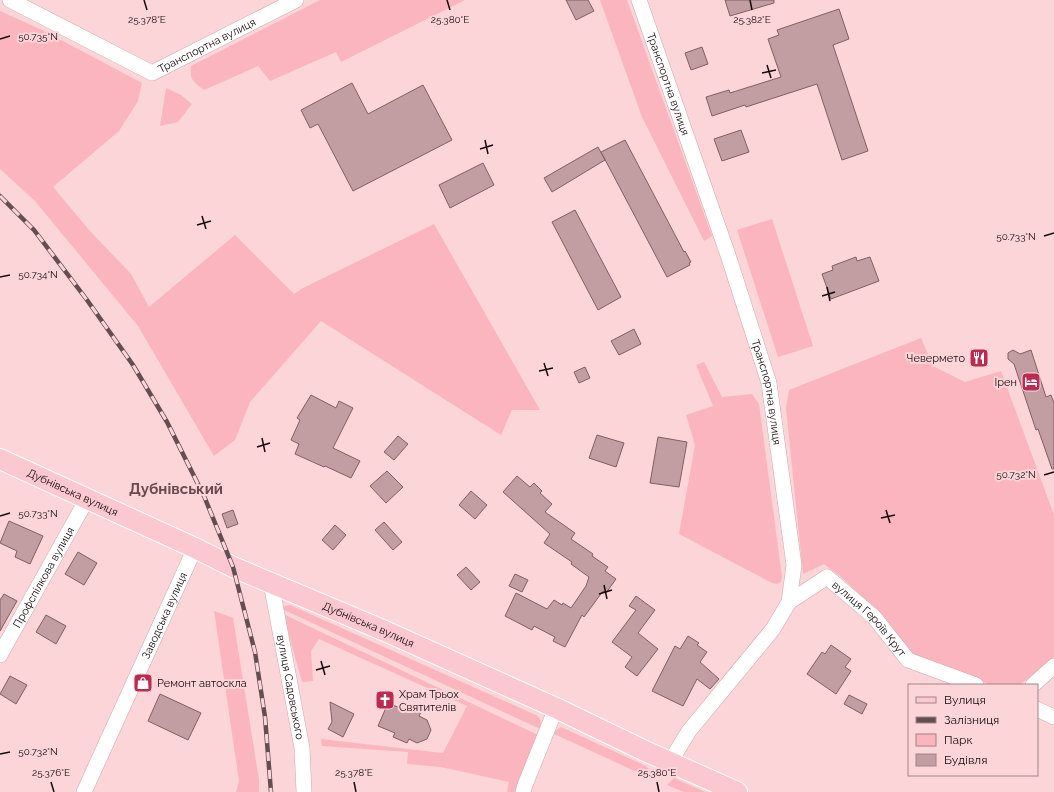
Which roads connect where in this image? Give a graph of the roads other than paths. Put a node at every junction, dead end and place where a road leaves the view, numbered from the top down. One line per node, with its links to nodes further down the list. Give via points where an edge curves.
1 (10, 0): 2 (street, Транспортна вулиця, via 152,73)
2 (296, 0)
3 (639, 0): 8 (street, Транспортна вулиця, via 728,255 769,383 794,565)
4 (0, 459): 5 (main road, Дубнівська вулиця)
5 (87, 499): 6 (main road, Дубнівська вулиця); 9 (street, Профспілкова вулиця)
6 (195, 548): 7 (main road, Дубнівська вулиця); 17 (street, Заводська вулиця)
7 (272, 583): 13 (main road, Дубнівська вулиця); 18 (street, вулиця Садовського, via 302,748)
8 (789, 602): 11 (street, вулиця Героїв Крут, via 827,577 874,617 908,660); 16 (street, Транспортна вулиця, via 773,629 689,731)
9 (0, 655)
10 (1054, 666): 12 (street)
11 (973, 684)
12 (1033, 684)
13 (556, 708): 16 (main road, Дубнівська вулиця); 19 (street)
14 (1038, 710): 15 (street)
15 (1054, 717)
16 (670, 762): 20 (main road, Дубнівська вулиця)
17 (84, 792)
18 (304, 792)
19 (523, 792)
20 (737, 792)

